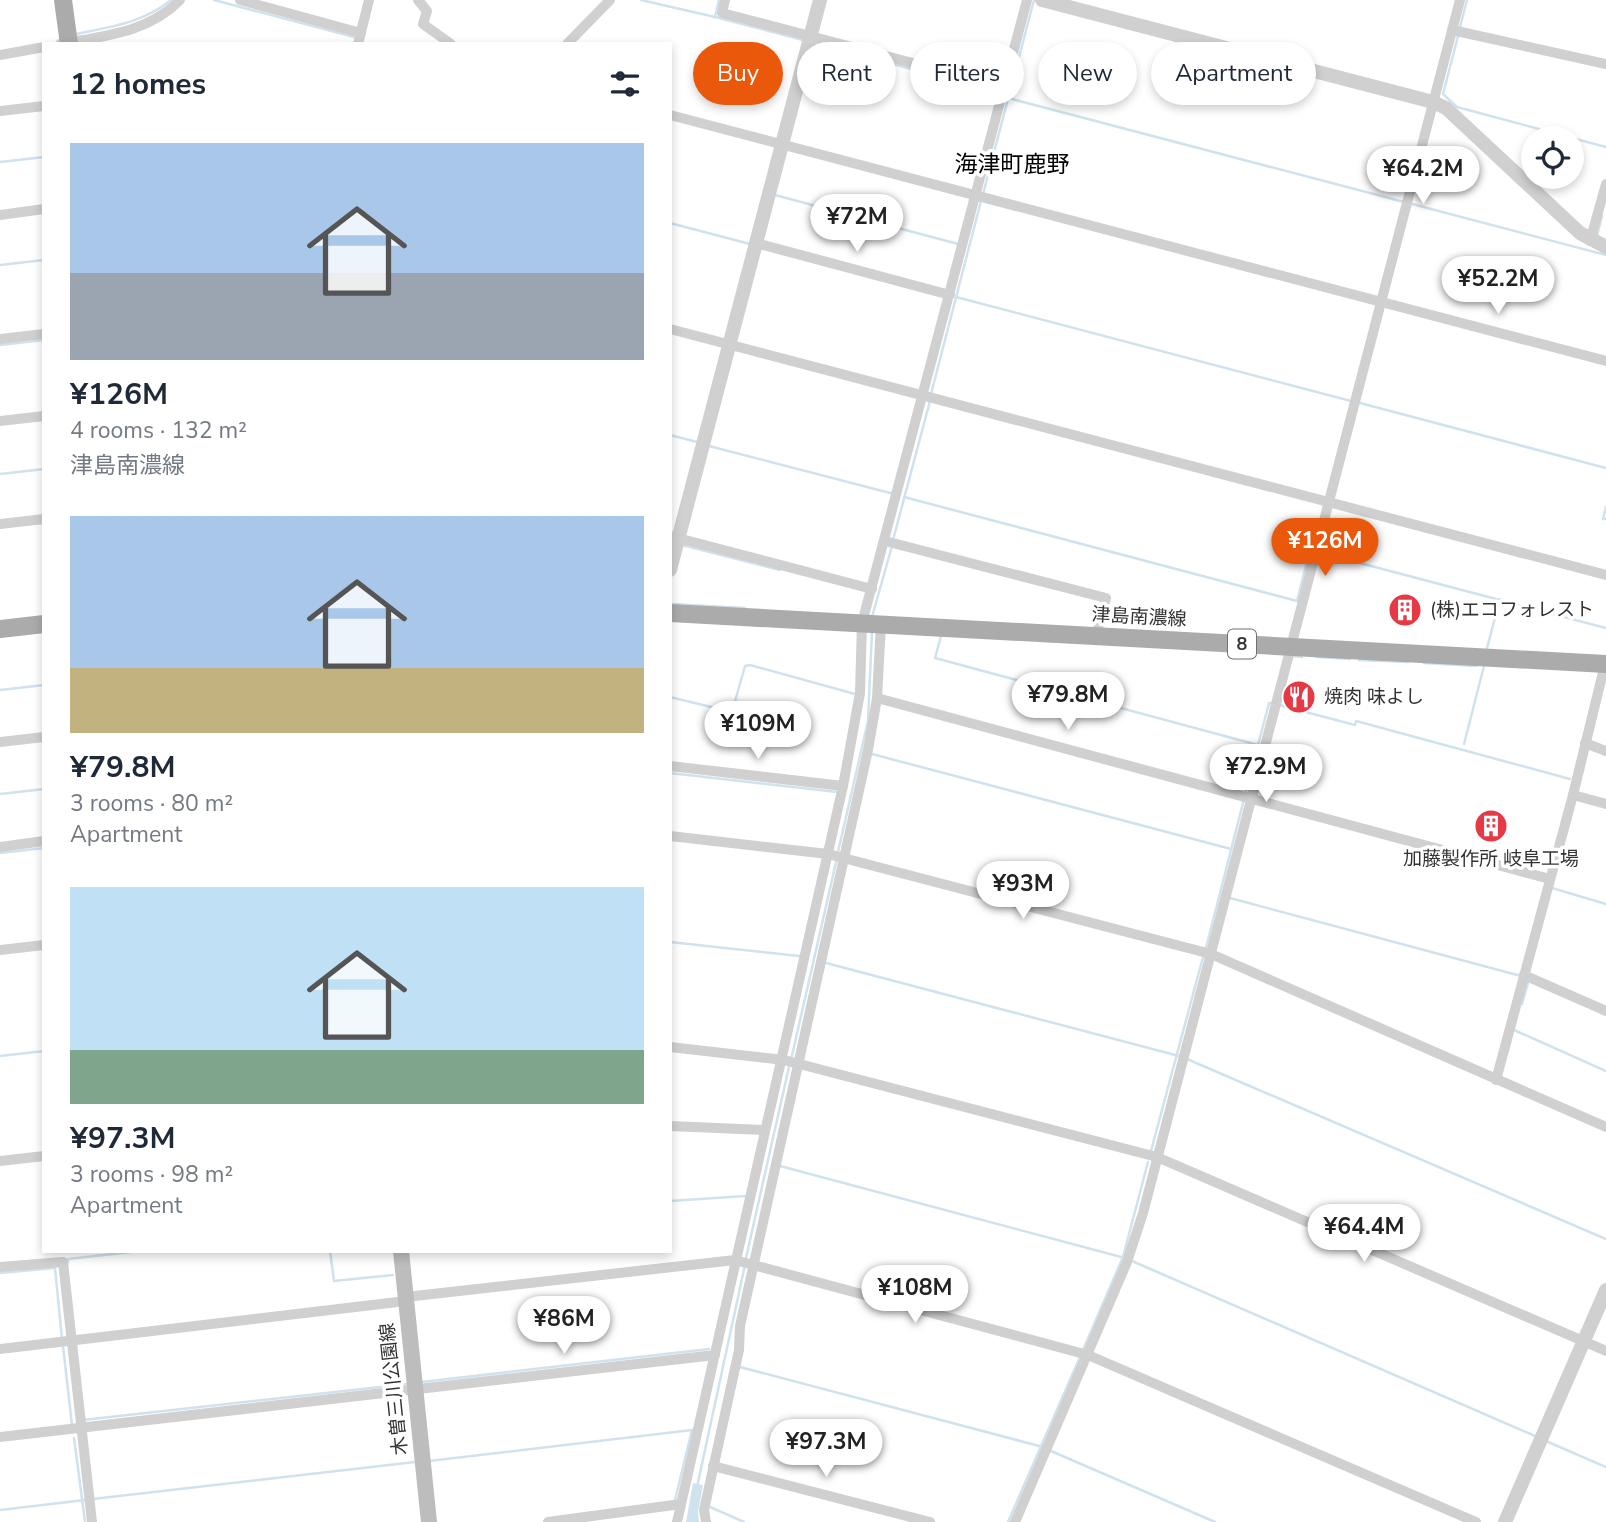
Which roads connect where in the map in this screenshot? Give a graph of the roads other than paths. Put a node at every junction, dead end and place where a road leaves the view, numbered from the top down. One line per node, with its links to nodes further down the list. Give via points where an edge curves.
1 (64, 0): 15 (main road)
2 (180, 0): 16 (street, via 151,22 131,30)
3 (240, 0): 13 (street)
4 (369, 0): 13 (street)
5 (418, 0): 17 (street, via 427,10 423,24)
6 (610, 0): 18 (street)
7 (725, 0): 14 (street, via 722,13)
8 (820, 0): 14 (street)
9 (1027, 0): 19 (street)
10 (1042, 0): 24 (street)
11 (1460, 0): 12 (street)
12 (1452, 30): 22 (street); 24 (street)
13 (359, 38)
14 (810, 40): 23 (street); 29 (street)
15 (66, 42)
16 (71, 42)
17 (448, 42)
18 (569, 42)
19 (1016, 42)
20 (42, 47): 21 (street)
21 (0, 55)
22 (1606, 64)
23 (910, 66)
24 (1433, 103): 35 (street, via 1446,108); 39 (street)
25 (1000, 105): 31 (street)
26 (42, 106): 27 (street)
27 (0, 111)
28 (672, 116): 29 (street)
29 (782, 145): 31 (street); 36 (street)
30 (1606, 184): 32 (street)
31 (980, 196): 38 (street); 39 (street)
32 (1604, 198): 35 (street)
33 (42, 209): 34 (street)
34 (0, 215)
35 (1590, 241): 37 (street)
36 (756, 243): 38 (street); 43 (street)
37 (1606, 247)
38 (950, 295): 45 (street)
39 (1381, 302): 44 (street); 48 (street)
40 (672, 329): 43 (street)
41 (42, 334): 42 (street)
42 (0, 340)
43 (730, 344): 45 (street); 51 (street)
44 (1606, 361)
45 (928, 396): 48 (street); 52 (street)
46 (42, 416): 47 (street)
47 (0, 421)
48 (1328, 502): 53 (street); 60 (street)
49 (42, 519): 50 (street)
50 (0, 524)
51 (674, 537): 54 (street)
52 (890, 542): 54 (street); 59 (street, via 1106,598)
53 (1606, 575)
54 (872, 589): 57 (street)
55 (672, 613): 57 (main road, 津島南濃線 / 8)
56 (42, 624): 58 (main road)
57 (871, 624): 59 (main road, 津島南濃線 / 8); 62 (street); 68 (street)
58 (0, 628)
59 (1096, 636): 60 (main road, 津島南濃線 / 8)
60 (1292, 646): 61 (main road, 津島南濃線 / 8); 70 (street)
61 (1606, 662): 65 (street)
62 (877, 698): 70 (street); 76 (street)
63 (42, 737): 64 (street)
64 (0, 743)
65 (1585, 743): 66 (street); 69 (street)
66 (1606, 751)
67 (672, 766): 68 (street)
68 (843, 786): 75 (street)
69 (1573, 795): 71 (street); 77 (street)
70 (1251, 797): 77 (street); 80 (street)
71 (1606, 804)
72 (672, 836): 75 (street)
73 (42, 841): 74 (street)
74 (0, 847)
75 (829, 855): 76 (street); 84 (street)
76 (843, 858): 80 (street); 85 (street)
77 (1550, 879): 81 (street)
78 (42, 945): 79 (street)
79 (0, 950)
80 (1211, 954): 86 (street); 91 (street)
81 (1524, 975): 82 (street); 86 (street)
82 (1606, 1011)
83 (672, 1047): 84 (street)
84 (783, 1060): 85 (street); 89 (street)
85 (797, 1063): 91 (street); 95 (street)
86 (1496, 1080): 88 (street)
87 (672, 1126): 89 (street)
88 (1606, 1126)
89 (765, 1129): 94 (street)
90 (42, 1156): 92 (street)
91 (1157, 1157): 100 (street); 104 (street, via 1128,1262)
92 (0, 1161)
93 (401, 1253): 98 (main road, 木曽三川公園線)
94 (737, 1261): 95 (street); 98 (street); 103 (street)
95 (752, 1265): 104 (street); 108 (street)
96 (0, 1267): 99 (street, via 62,1262)
97 (1606, 1290): 100 (street)
98 (406, 1299): 99 (street); 105 (main road, 木曽三川公園線)
99 (72, 1341): 101 (street); 106 (street)
100 (1584, 1342): 102 (street); 118 (street)
101 (0, 1349)
102 (1606, 1352)
103 (715, 1355): 105 (street); 109 (street)
104 (1088, 1355): 116 (street); 117 (street)
105 (416, 1388): 106 (street); 111 (main road, 木曽三川公園線)
106 (82, 1427): 107 (street); 110 (street)
107 (0, 1437)
108 (713, 1466): 114 (street); 115 (street)
109 (681, 1504): 112 (street); 113 (street)
110 (92, 1522)
111 (429, 1522)
112 (548, 1522)
113 (677, 1522)
114 (706, 1522)
115 (930, 1522)
116 (1015, 1522)
117 (1476, 1522)
118 (1505, 1522)

